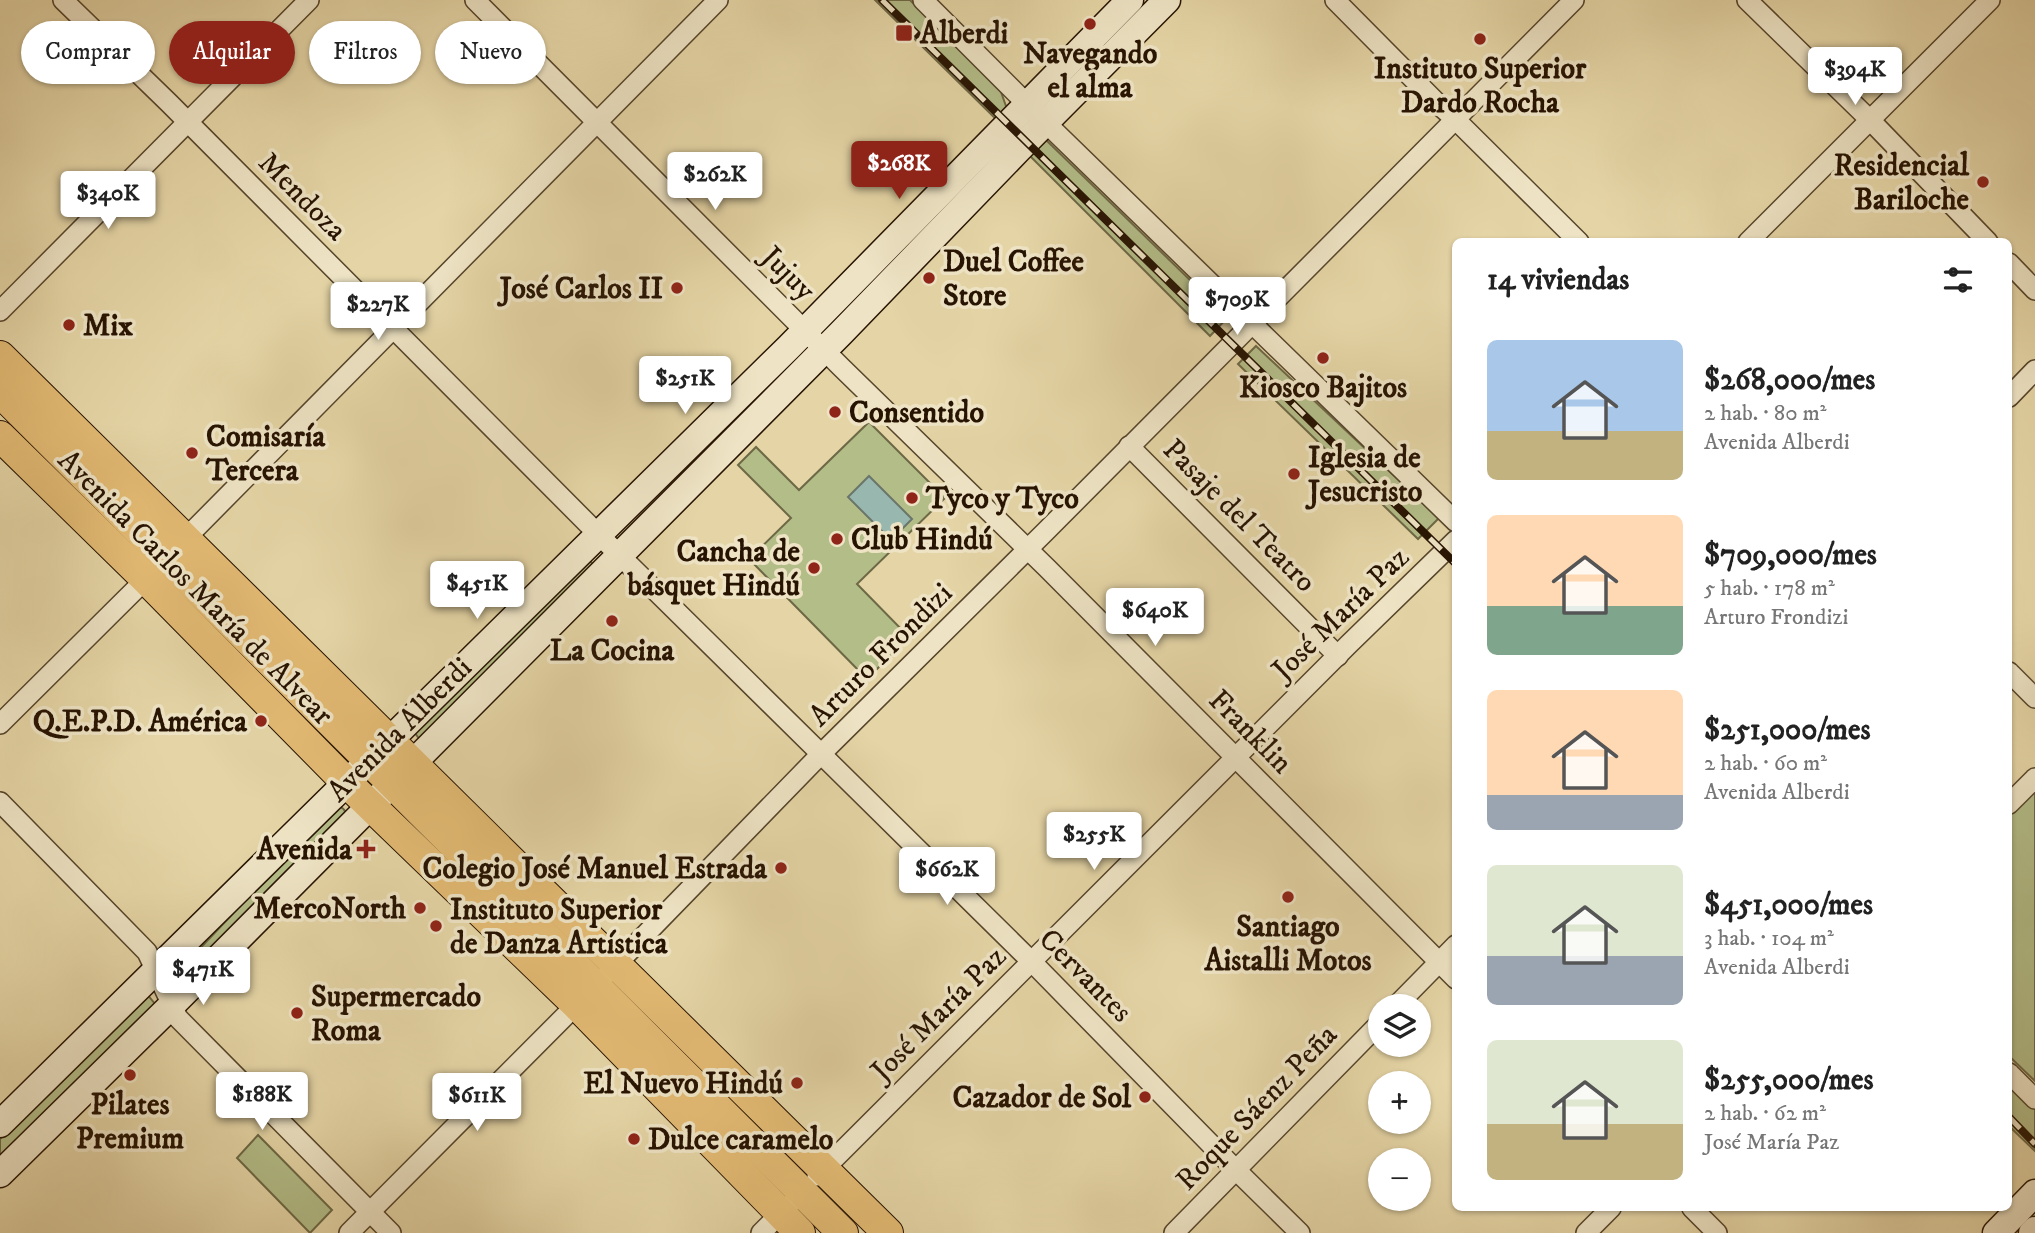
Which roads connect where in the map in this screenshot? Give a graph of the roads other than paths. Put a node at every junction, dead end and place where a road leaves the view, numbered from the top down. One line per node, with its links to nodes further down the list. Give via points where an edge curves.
1 (63, 0): 16 (street, Mendoza)
2 (309, 0): 16 (street)
3 (475, 0): 15 (street, Jujuy)
4 (718, 0): 15 (street)
5 (923, 0): 12 (street)
6 (1130, 0): 12 (main road, Avenida Alberdi)
7 (1167, 0): 17 (main road, Avenida Alberdi)
8 (1335, 0): 13 (street)
9 (1574, 0): 13 (street, Arturo Frondizi)
10 (1747, 0): 14 (street)
11 (1990, 0): 14 (street)
12 (1027, 105): 17 (street); 26 (main road, Avenida Alberdi)
13 (1456, 120): 18 (street); 24 (street, Arturo Frondizi)
14 (1870, 120): 19 (street); 20 (street)
15 (597, 121): 25 (street); 26 (street, Jujuy)
16 (187, 122): 23 (street); 25 (street, Mendoza)
17 (1046, 123): 24 (street); 26 (main road, Avenida Alberdi)
18 (1575, 238)
19 (1752, 238)
20 (1984, 238)
21 (2012, 266): 22 (street)
22 (2035, 290)
23 (0, 311)
24 (1251, 323): 32 (street, Arturo Frondizi); 33 (street)
25 (394, 329): 34 (street, Mendoza); 36 (street)
26 (814, 340): 34 (main road, Avenida Alberdi); 37 (street, Franklin); 38 (main road, Avenida Alberdi)
27 (0, 356): 36 (main road, Avenida Carlos María de Alvear)
28 (2035, 370): 30 (street)
29 (0, 392): 36 (main road, Avenida Carlos María de Alvear)
30 (2012, 394)
31 (0, 436): 39 (main road, Avenida Carlos María de Alvear)
32 (1129, 446): 37 (street, Arturo Frondizi); 40 (street, Pasaje del Teatro)
33 (1452, 518)
34 (598, 534): 38 (street, Mendoza); 44 (main road, Avenida Alberdi)
35 (1452, 544): 40 (street, José María Paz)
36 (176, 548): 39 (street); 44 (main road, Avenida Carlos María de Alvear)
37 (1028, 549): 45 (street, Arturo Frondizi); 46 (street, Franklin)
38 (619, 554): 45 (street, Cervantes); 47 (main road, Avenida Alberdi)
39 (146, 579): 43 (street); 49 (main road, Avenida Carlos María de Alvear)
40 (1338, 656): 46 (street, José María Paz)
41 (2012, 675): 42 (street)
42 (2035, 698)
43 (0, 724)
44 (379, 750): 47 (main road, Avenida Carlos María de Alvear); 49 (main road, Avenida Alberdi)
45 (822, 753): 54 (street, Cervantes); 58 (street, Arturo Frondizi)
46 (1236, 757): 54 (street, José María Paz); 55 (street, Franklin)
47 (402, 773): 52 (main road, Avenida Alberdi); 58 (main road, Avenida Carlos María de Alvear)
48 (2035, 778): 50 (street)
49 (347, 783): 52 (main road, Avenida Carlos María de Alvear); 56 (main road, Avenida Alberdi)
50 (2012, 801)
51 (0, 802): 56 (street, via 147,952)
52 (371, 804): 58 (main road, Avenida Carlos María de Alvear); 60 (main road, Avenida Alberdi)
53 (1452, 949): 55 (street)
54 (1032, 962): 65 (street, José María Paz); 66 (street, Cervantes)
55 (1439, 962): 57 (street, Franklin); 59 (street)
56 (157, 970): 60 (street); 64 (main road, Avenida Alberdi)
57 (1452, 975)
58 (596, 984): 65 (main road); 68 (main road); 72 (street, Arturo Frondizi); 73 (main road)
59 (1408, 994)
60 (173, 1004): 67 (main road, Avenida Alberdi); 72 (street, via 178,1018)
61 (1368, 1035): 66 (street, Roque Sáenz Peña)
62 (2012, 1076): 63 (street)
63 (2035, 1099)
64 (0, 1124)
65 (823, 1169): 68 (street, José María Paz); 77 (main road)
66 (1236, 1170): 78 (street, Roque Sáenz Peña); 79 (street, Cervantes)
67 (0, 1174)
68 (802, 1192): 73 (street, José María Paz); 76 (main road)
69 (2035, 1193): 82 (main road)
70 (1608, 1211): 80 (street)
71 (1695, 1211): 81 (street)
72 (370, 1212): 74 (street, Arturo Frondizi); 75 (street)
73 (781, 1227)
74 (349, 1233)
75 (391, 1233)
76 (843, 1233)
77 (887, 1233)
78 (1174, 1233)
79 (1300, 1233)
80 (1586, 1233)
81 (1717, 1233)
82 (1996, 1233)

